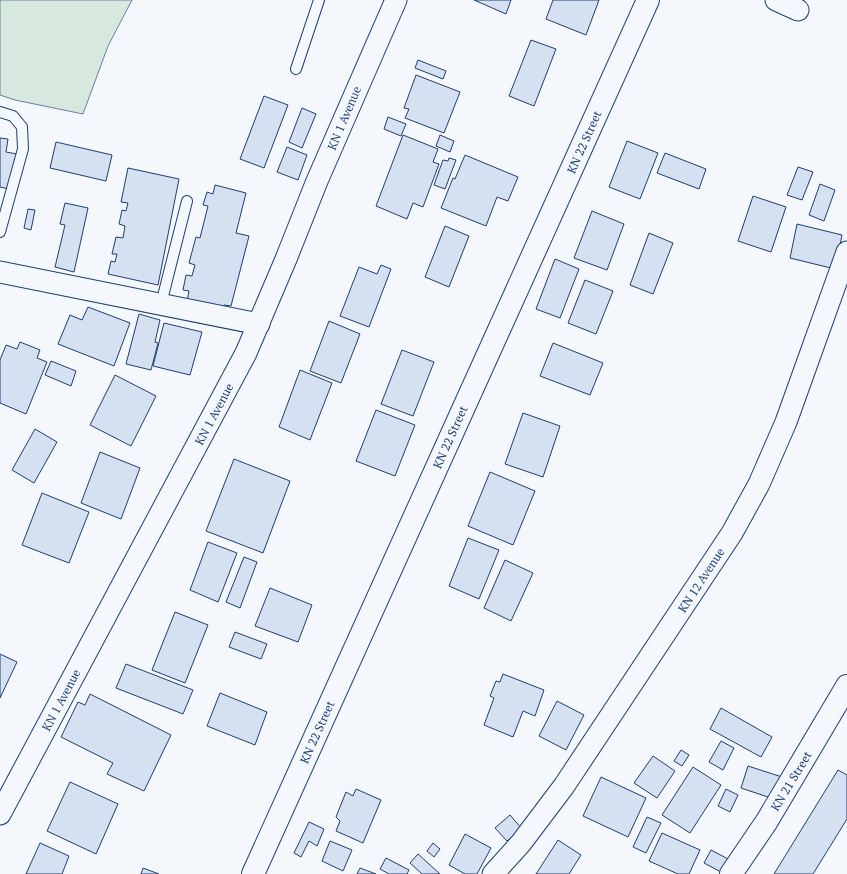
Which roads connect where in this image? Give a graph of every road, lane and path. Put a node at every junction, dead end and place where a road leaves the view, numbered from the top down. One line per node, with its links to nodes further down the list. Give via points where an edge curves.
1 (319, 0): 6 (lane)
2 (396, 0): 13 (street, KN 1 Avenue, via 317,181)
3 (648, 0): 16 (street, KN 22 Street)
4 (776, 0): 5 (street)
5 (798, 10)
6 (296, 69)
7 (0, 112): 9 (lane, via 14,116 22,127 23,149)
8 (187, 201): 12 (lane)
9 (0, 232)
10 (847, 252): 17 (street, KN 12 Avenue, via 786,422 732,533 564,786 521,843)
11 (0, 272): 12 (street)
12 (161, 304): 13 (street)
13 (259, 324): 15 (street, KN 1 Avenue, via 246,353)
14 (847, 686): 18 (street, KN 21 Street, via 767,821)
15 (0, 814)
16 (253, 874)
17 (493, 874)
18 (731, 874)

